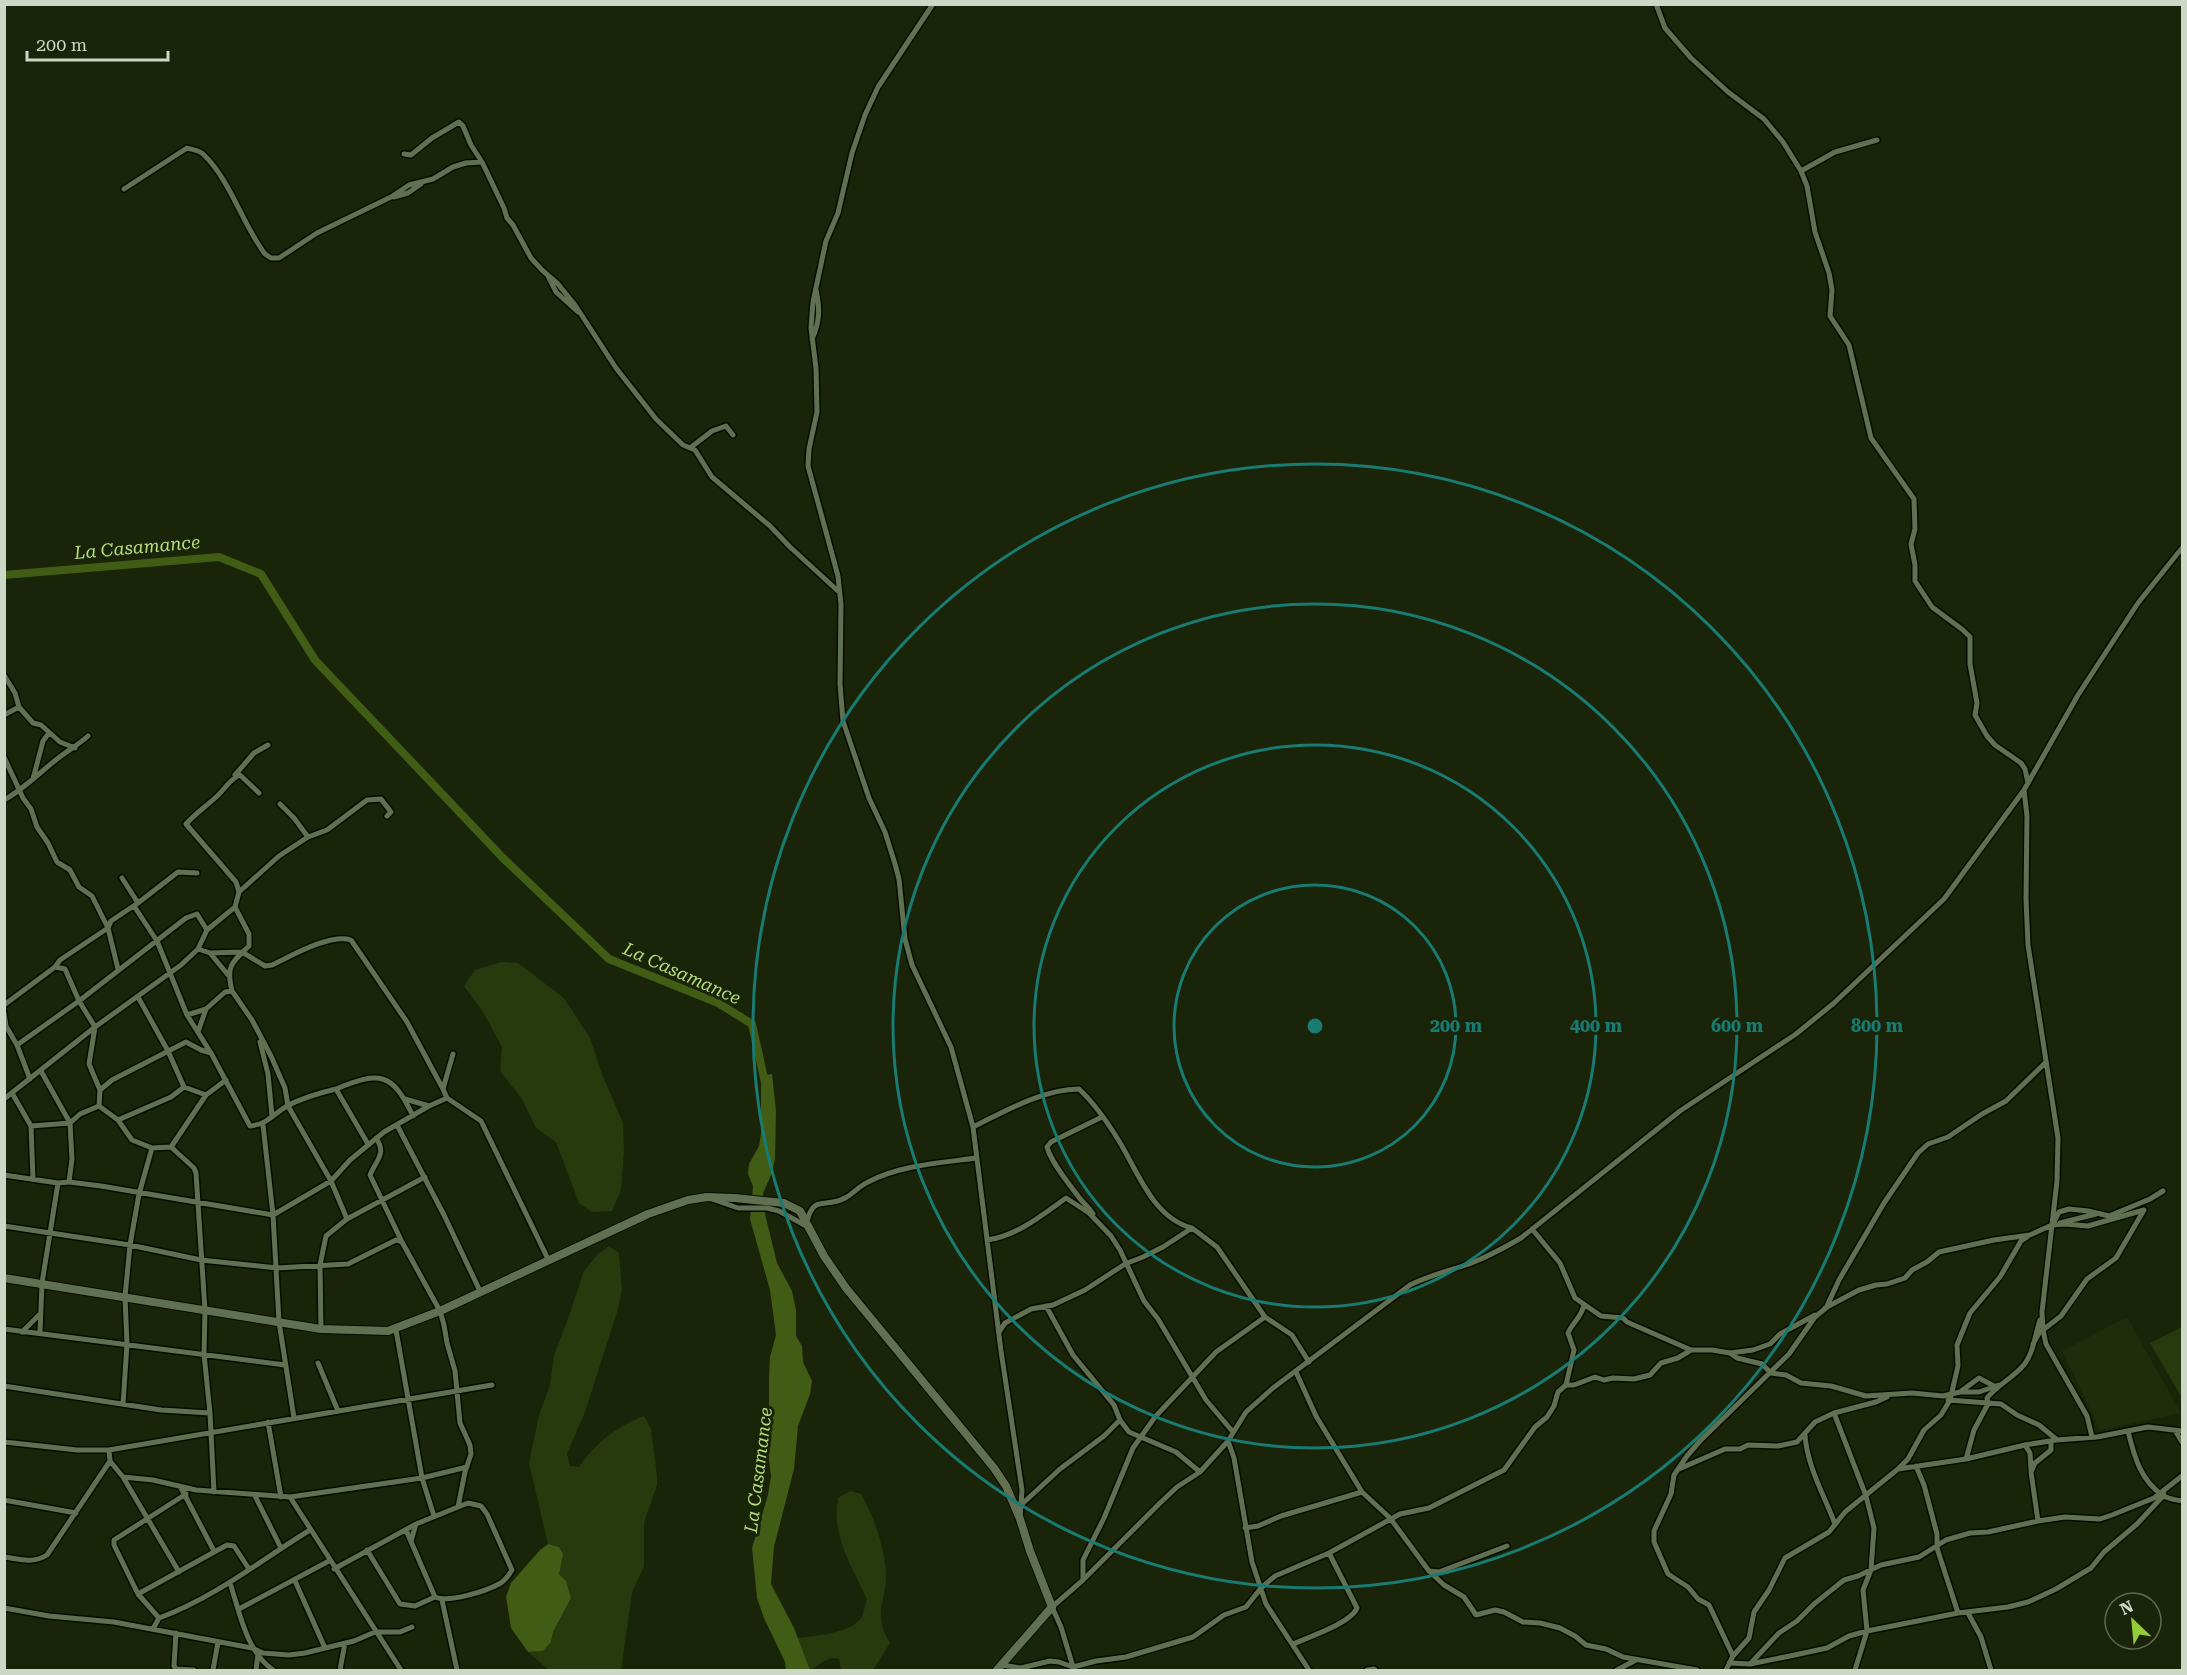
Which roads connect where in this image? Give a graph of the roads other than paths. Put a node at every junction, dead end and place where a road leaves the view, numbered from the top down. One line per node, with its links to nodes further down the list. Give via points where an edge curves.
1 (933, 4): 11 (street, via 878,87 866,115 826,241 816,288 811,321 817,412 808,466)
2 (1656, 4): 6 (street, via 1665,28 1691,58 1764,119)
3 (1877, 140): 6 (street, via 1835,152)
4 (404, 154): 5 (street, via 411,155 459,122)
5 (482, 162): 7 (street, via 472,161 409,185 317,233 279,258 265,254 214,168 198,151 187,148); 9 (street, via 507,218 531,258 547,274 564,302 581,315 656,419)
6 (1801, 171): 22 (street, via 1829,273 1830,316 1850,345 1871,438 1914,499 1911,544 1915,581 1932,607 1970,637 1975,715 1995,745 2021,763)
7 (124, 189)
8 (733, 435): 9 (street, via 726,426)
9 (690, 447): 11 (street, via 712,477)
10 (2182, 548): 22 (street, via 2138,603 2078,695)
11 (839, 592): 83 (street, via 843,721 895,864 912,965 951,1047)
12 (4, 675): 13 (street)
13 (20, 707): 14 (street); 15 (street, via 33,723)
14 (4, 715)
15 (49, 733): 18 (street); 21 (street)
16 (88, 736): 18 (street)
17 (268, 745): 20 (street, via 254,753)
18 (75, 748): 21 (street)
19 (4, 757): 24 (street)
20 (234, 777): 25 (street, via 240,775); 32 (street, via 186,824 236,882)
21 (32, 780): 24 (street)
22 (2028, 783): 23 (street)
23 (2024, 790): 59 (street, via 2028,945); 108 (street, via 1944,899 1834,1003 1796,1034 1680,1111)
24 (20, 791): 26 (street); 35 (street, via 57,862 70,870 79,887 92,896)
25 (259, 793)
26 (4, 800)
27 (280, 804): 29 (street)
28 (387, 816): 29 (street, via 390,809 381,799 367,800 327,830)
29 (308, 837): 32 (street, via 279,856)
30 (197, 873): 33 (street, via 178,872)
31 (122, 878): 33 (street)
32 (239, 892): 34 (street)
33 (136, 905): 35 (street, via 111,921); 37 (street)
34 (235, 907): 36 (street); 39 (street, via 249,934 249,946)
35 (108, 928): 41 (street); 42 (street)
36 (207, 930): 37 (street, via 197,914); 38 (street)
37 (157, 941): 42 (street); 43 (street)
38 (198, 949): 40 (street); 43 (street)
39 (243, 952): 40 (street); 44 (street, via 229,967); 65 (street, via 265,966 321,942 351,940 407,1022)
40 (210, 953): 44 (street)
41 (55, 967): 47 (street, via 65,969); 48 (street)
42 (118, 969): 47 (street)
43 (170, 975): 46 (street); 51 (street)
44 (228, 975): 45 (street)
45 (232, 991): 49 (street, via 225,992); 53 (street)
46 (138, 997): 52 (street); 56 (street)
47 (79, 1001): 52 (street); 55 (street)
48 (4, 1005)
49 (206, 1009): 51 (street); 54 (street)
50 (4, 1013): 55 (street, via 6,1026)
51 (187, 1015): 54 (street)
52 (95, 1027): 60 (street); 66 (street, via 89,1064)
53 (258, 1031): 73 (street, via 285,1088); 75 (street)
54 (198, 1032): 57 (street)
55 (17, 1045): 61 (street)
56 (168, 1051): 57 (street, via 186,1042); 63 (street); 66 (street)
57 (211, 1053): 62 (street)
58 (453, 1054): 65 (street)
59 (2046, 1062): 104 (street, via 2058,1138); 125 (street, via 2006,1101 1918,1153 1884,1203)
60 (41, 1071): 61 (street); 79 (street)
61 (30, 1079): 67 (street)
62 (226, 1080): 68 (street); 80 (street, via 250,1126)
63 (184, 1087): 68 (street); 78 (street, via 171,1097)
64 (336, 1089): 71 (street, via 358,1080 383,1078 395,1085); 73 (street); 85 (street)
65 (444, 1089): 69 (street)
66 (100, 1090): 72 (street)
67 (12, 1093): 70 (street); 82 (street)
68 (206, 1095): 87 (street)
69 (447, 1098): 74 (street); 114 (street, via 481,1121)
70 (4, 1099)
71 (405, 1099): 74 (street); 76 (street)
72 (99, 1106): 78 (street); 79 (street)
73 (288, 1106): 75 (street); 92 (street)
74 (429, 1106): 76 (street)
75 (272, 1116): 80 (street)
76 (413, 1116): 81 (street)
77 (1102, 1117): 83 (street, via 1079,1089 1063,1089); 103 (street, via 1047,1147 1050,1159 1092,1211); 107 (street, via 1157,1206 1176,1222)
78 (118, 1120): 86 (street, via 132,1140)
79 (70, 1123): 82 (street); 93 (street)
80 (263, 1125): 101 (street)
81 (397, 1125): 84 (street); 90 (street)
82 (31, 1126): 91 (street)
83 (973, 1127): 88 (street)
84 (376, 1138): 85 (street); 98 (street, via 382,1146 381,1153 370,1175)
85 (368, 1144): 92 (street)
86 (152, 1148): 87 (street); 96 (street)
87 (171, 1148): 99 (street, via 194,1168)
88 (976, 1158): 106 (street, via 913,1168 868,1181 844,1199 813,1206 809,1209); 111 (street)
89 (4, 1175): 91 (street)
90 (424, 1177): 98 (street); 121 (street)
91 (33, 1179): 94 (street)
92 (331, 1181): 101 (street); 102 (street)
93 (69, 1182): 94 (street); 96 (street)
94 (58, 1183): 109 (street)
95 (2163, 1191): 100 (street, via 2109,1216)
96 (139, 1194): 99 (street); 113 (street)
97 (707, 1197): 106 (street, via 738,1208 767,1208); 106 (street, via 784,1203 800,1211); 114 (street, via 660,1209)
98 (382, 1200): 102 (street); 112 (street)
99 (199, 1204): 101 (street); 115 (street)
100 (2096, 1214): 104 (street); 104 (street, via 2069,1209 2059,1212)
101 (273, 1215): 118 (street)
102 (347, 1219): 117 (street, via 326,1236)
103 (1094, 1219): 111 (street, via 1066,1198 1031,1223); 116 (street, via 1111,1236)
104 (2053, 1225): 110 (street); 128 (street); 135 (street, via 2088,1226 2144,1210 2116,1258 2087,1279 2061,1316)
105 (4, 1226): 109 (street)
106 (808, 1226): 208 (street, via 846,1288 994,1468)
107 (1192, 1228): 116 (street, via 1163,1247); 130 (street, via 1217,1247)
108 (1532, 1229): 123 (street, via 1560,1263 1571,1293); 144 (street, via 1496,1253 1410,1285)
109 (50, 1233): 113 (street); 120 (street)
110 (2030, 1235): 125 (street, via 1939,1252 1905,1278 1859,1290); 157 (street, via 2021,1241 2000,1277 1970,1313 1957,1346 1958,1366)
111 (987, 1240): 137 (street)
112 (402, 1242): 117 (street, via 396,1240 348,1264); 127 (street)
113 (130, 1245): 115 (street); 122 (street)
114 (548, 1259): 121 (street)
115 (201, 1260): 118 (street); 126 (street)
116 (1125, 1264): 124 (street, via 1085,1290); 149 (street, via 1144,1301)
117 (320, 1265): 118 (street); 133 (street)
118 (278, 1268): 131 (street)
119 (4, 1278): 120 (street)
120 (42, 1283): 122 (street); 129 (street)
121 (480, 1291): 127 (street)
122 (125, 1297): 126 (street); 139 (street)
123 (1584, 1305): 141 (street, via 1601,1316 1623,1318); 151 (street, via 1568,1333 1574,1350)
124 (1046, 1306): 137 (street, via 1005,1323); 165 (street, via 1073,1355 1114,1405)
125 (1826, 1308): 142 (street, via 1780,1334 1770,1344); 148 (street)
126 (205, 1310): 131 (street); 143 (street)
127 (440, 1311): 134 (street); 154 (street)
128 (2042, 1312): 135 (street); 140 (street)
129 (40, 1314): 136 (street); 138 (street)
130 (1265, 1317): 144 (street, via 1292,1335); 149 (street, via 1216,1352)
131 (279, 1322): 133 (street); 146 (street)
132 (4, 1329): 136 (street)
133 (321, 1329): 134 (street)
134 (396, 1330): 158 (street)
135 (2043, 1330): 140 (street); 172 (street, via 2046,1344 2088,1416)
136 (22, 1332): 138 (street)
137 (999, 1332): 202 (street)
138 (40, 1333): 139 (street)
139 (127, 1344): 143 (street); 159 (street)
140 (2033, 1344): 153 (street, via 2022,1368)
141 (1690, 1350): 142 (street); 151 (street, via 1661,1363 1650,1375 1604,1380 1595,1377)
142 (1730, 1353): 148 (street, via 1762,1364)
143 (204, 1354): 146 (street); 162 (street)
144 (1309, 1362): 147 (street)
145 (318, 1363): 161 (street)
146 (285, 1365): 164 (street)
147 (1296, 1372): 169 (street, via 1246,1412); 193 (street, via 1316,1416)
148 (1771, 1373): 156 (street, via 1866,1396); 185 (street, via 1700,1442)
149 (1193, 1375): 169 (street, via 1215,1412); 173 (street, via 1161,1408)
150 (492, 1385): 154 (street)
151 (1566, 1385): 207 (street, via 1558,1392 1547,1417 1535,1427 1504,1470 1429,1508)
152 (4, 1386): 159 (street)
153 (1997, 1386): 155 (street, via 1979,1392); 155 (street, via 1979,1378); 160 (street, via 1987,1398)
154 (456, 1390): 158 (street); 183 (street, via 460,1423 470,1445)
155 (1960, 1392): 157 (street)
156 (1891, 1394): 157 (street); 163 (street)
157 (1951, 1397): 160 (street); 184 (street)
158 (409, 1399): 161 (street); 190 (street)
159 (123, 1404): 162 (street)
160 (1988, 1404): 174 (street, via 2001,1404 2039,1425); 180 (street, via 1974,1430)
161 (338, 1411): 164 (street)
162 (210, 1413): 170 (street)
163 (1834, 1413): 171 (street, via 1815,1422); 197 (street)
164 (294, 1418): 166 (street)
165 (1120, 1420): 173 (street); 202 (street)
166 (268, 1422): 170 (street); 198 (street)
167 (2128, 1431): 168 (street, via 2148,1426); 172 (street); 194 (street, via 2144,1478)
168 (2179, 1431): 177 (street)
169 (1233, 1432): 175 (street)
170 (211, 1433): 179 (street); 192 (street)
171 (1805, 1435): 185 (street, via 1797,1442 1778,1446 1725,1449); 211 (street, via 1809,1458)
172 (2092, 1437): 174 (street)
173 (1140, 1438): 186 (street, via 1176,1452); 229 (street, via 1083,1560)
174 (2054, 1440): 178 (street); 187 (street, via 2051,1450 2035,1463)
175 (1228, 1441): 186 (street); 212 (street)
176 (4, 1442): 179 (street)
177 (2182, 1442)
178 (2025, 1445): 180 (street); 187 (street, via 2030,1453)
179 (109, 1450): 181 (street)
180 (1966, 1459): 182 (street)
181 (110, 1461): 189 (street); 204 (street)
182 (1916, 1466): 184 (street); 218 (street, via 1937,1534)
183 (466, 1467): 190 (street); 203 (street)
184 (1898, 1469): 197 (street)
185 (1678, 1470): 252 (street, via 1654,1531 1654,1542 1668,1574 1709,1605)
186 (1200, 1472): 229 (street, via 1149,1512)
187 (2031, 1472): 209 (street)
188 (2182, 1476): 194 (street)
189 (123, 1477): 191 (street); 206 (street)
190 (422, 1478): 199 (street); 205 (street)
191 (180, 1486): 192 (street); 195 (street)
192 (214, 1492): 196 (street)
193 (1362, 1492): 207 (street); 212 (street)
194 (2163, 1493): 201 (street); 209 (street, via 2100,1519 2065,1517); 238 (street, via 2137,1524 2078,1577 2028,1602)
195 (186, 1494): 206 (street); 220 (street)
196 (255, 1496): 198 (street); 217 (street)
197 (1866, 1496): 211 (street); 226 (street, via 1874,1528)
198 (281, 1497): 199 (street)
199 (290, 1497): 213 (street)
200 (4, 1500): 204 (street)
201 (2182, 1501)
202 (1021, 1505): 208 (street)
203 (458, 1507): 205 (street); 234 (street, via 468,1503 482,1506 512,1570 501,1583 466,1595)
204 (76, 1513): 222 (street, via 47,1555 39,1560)
205 (434, 1516): 210 (street)
206 (147, 1517): 228 (street); 233 (street, via 114,1540)
207 (1390, 1518): 221 (street); 227 (street)
208 (1020, 1519): 235 (street)
209 (2038, 1521): 218 (street, via 1970,1533 1946,1540)
210 (416, 1524): 214 (street); 215 (street)
211 (1835, 1524): 252 (street, via 1829,1532 1785,1558 1754,1612 1749,1638)
212 (1245, 1528): 232 (street)
213 (310, 1530): 217 (street); 223 (street)
214 (405, 1530): 215 (street); 219 (street)
215 (411, 1541): 234 (street)
216 (1507, 1546): 227 (street, via 1439,1572)
217 (281, 1548): 224 (street)
218 (1937, 1548): 226 (street); 239 (street)
219 (367, 1550): 225 (street); 234 (street, via 400,1604 415,1606)
220 (214, 1551): 224 (street, via 231,1544); 228 (street)
221 (1329, 1553): 232 (street, via 1275,1576); 248 (street, via 1357,1608 1333,1626)
222 (4, 1557)
223 (329, 1561): 225 (street); 230 (street)
224 (249, 1569): 231 (street)
225 (334, 1569): 244 (street)
226 (1871, 1570): 243 (street, via 1863,1590); 255 (street, via 1844,1580 1779,1634)
227 (1429, 1571): 253 (street, via 1464,1596 1476,1615 1504,1612 1522,1622 1560,1628 1586,1645)
228 (178, 1572): 233 (street)
229 (1083, 1580): 235 (street)
230 (295, 1581): 237 (street); 250 (street)
231 (230, 1583): 237 (street); 240 (street)
232 (1261, 1588): 248 (street, via 1266,1605); 257 (street, via 1246,1607 1224,1615 1193,1637 1126,1658 1095,1661)
233 (138, 1594): 240 (street)
234 (438, 1598): 264 (street)
235 (1052, 1607): 256 (street); 257 (street)
236 (4, 1608): 242 (street)
237 (239, 1609): 249 (street)
238 (1968, 1613): 239 (street); 272 (street, via 1981,1637)
239 (1958, 1614): 243 (street)
240 (159, 1618): 242 (street)
241 (412, 1627): 244 (street, via 400,1632)
242 (153, 1629): 245 (street)
243 (1867, 1631): 255 (street, via 1827,1648); 271 (street)
244 (375, 1632): 247 (street); 263 (street)
245 (176, 1633): 246 (street); 258 (street, via 174,1666)
246 (218, 1642): 249 (street); 259 (street)
247 (345, 1643): 250 (street); 262 (street)
248 (1293, 1644): 265 (street)
249 (252, 1648): 250 (street, via 289,1655); 251 (street)
250 (325, 1648)
251 (258, 1654): 260 (street); 261 (street)
252 (1733, 1656): 254 (street)
253 (1636, 1660): 268 (street); 269 (street)
254 (1729, 1664): 255 (street); 270 (street)
255 (1750, 1664)
256 (999, 1668): 257 (street, via 1050,1661)
257 (1073, 1669)
258 (194, 1671)
259 (213, 1671)
260 (256, 1671)
261 (273, 1671)
262 (340, 1671)
263 (401, 1671)
264 (457, 1671)
265 (1309, 1671)
266 (1366, 1671): 267 (street)
267 (1375, 1671)
268 (1617, 1671)
269 (1697, 1671)
270 (1726, 1671)
271 (1855, 1671)
272 (1991, 1671)

